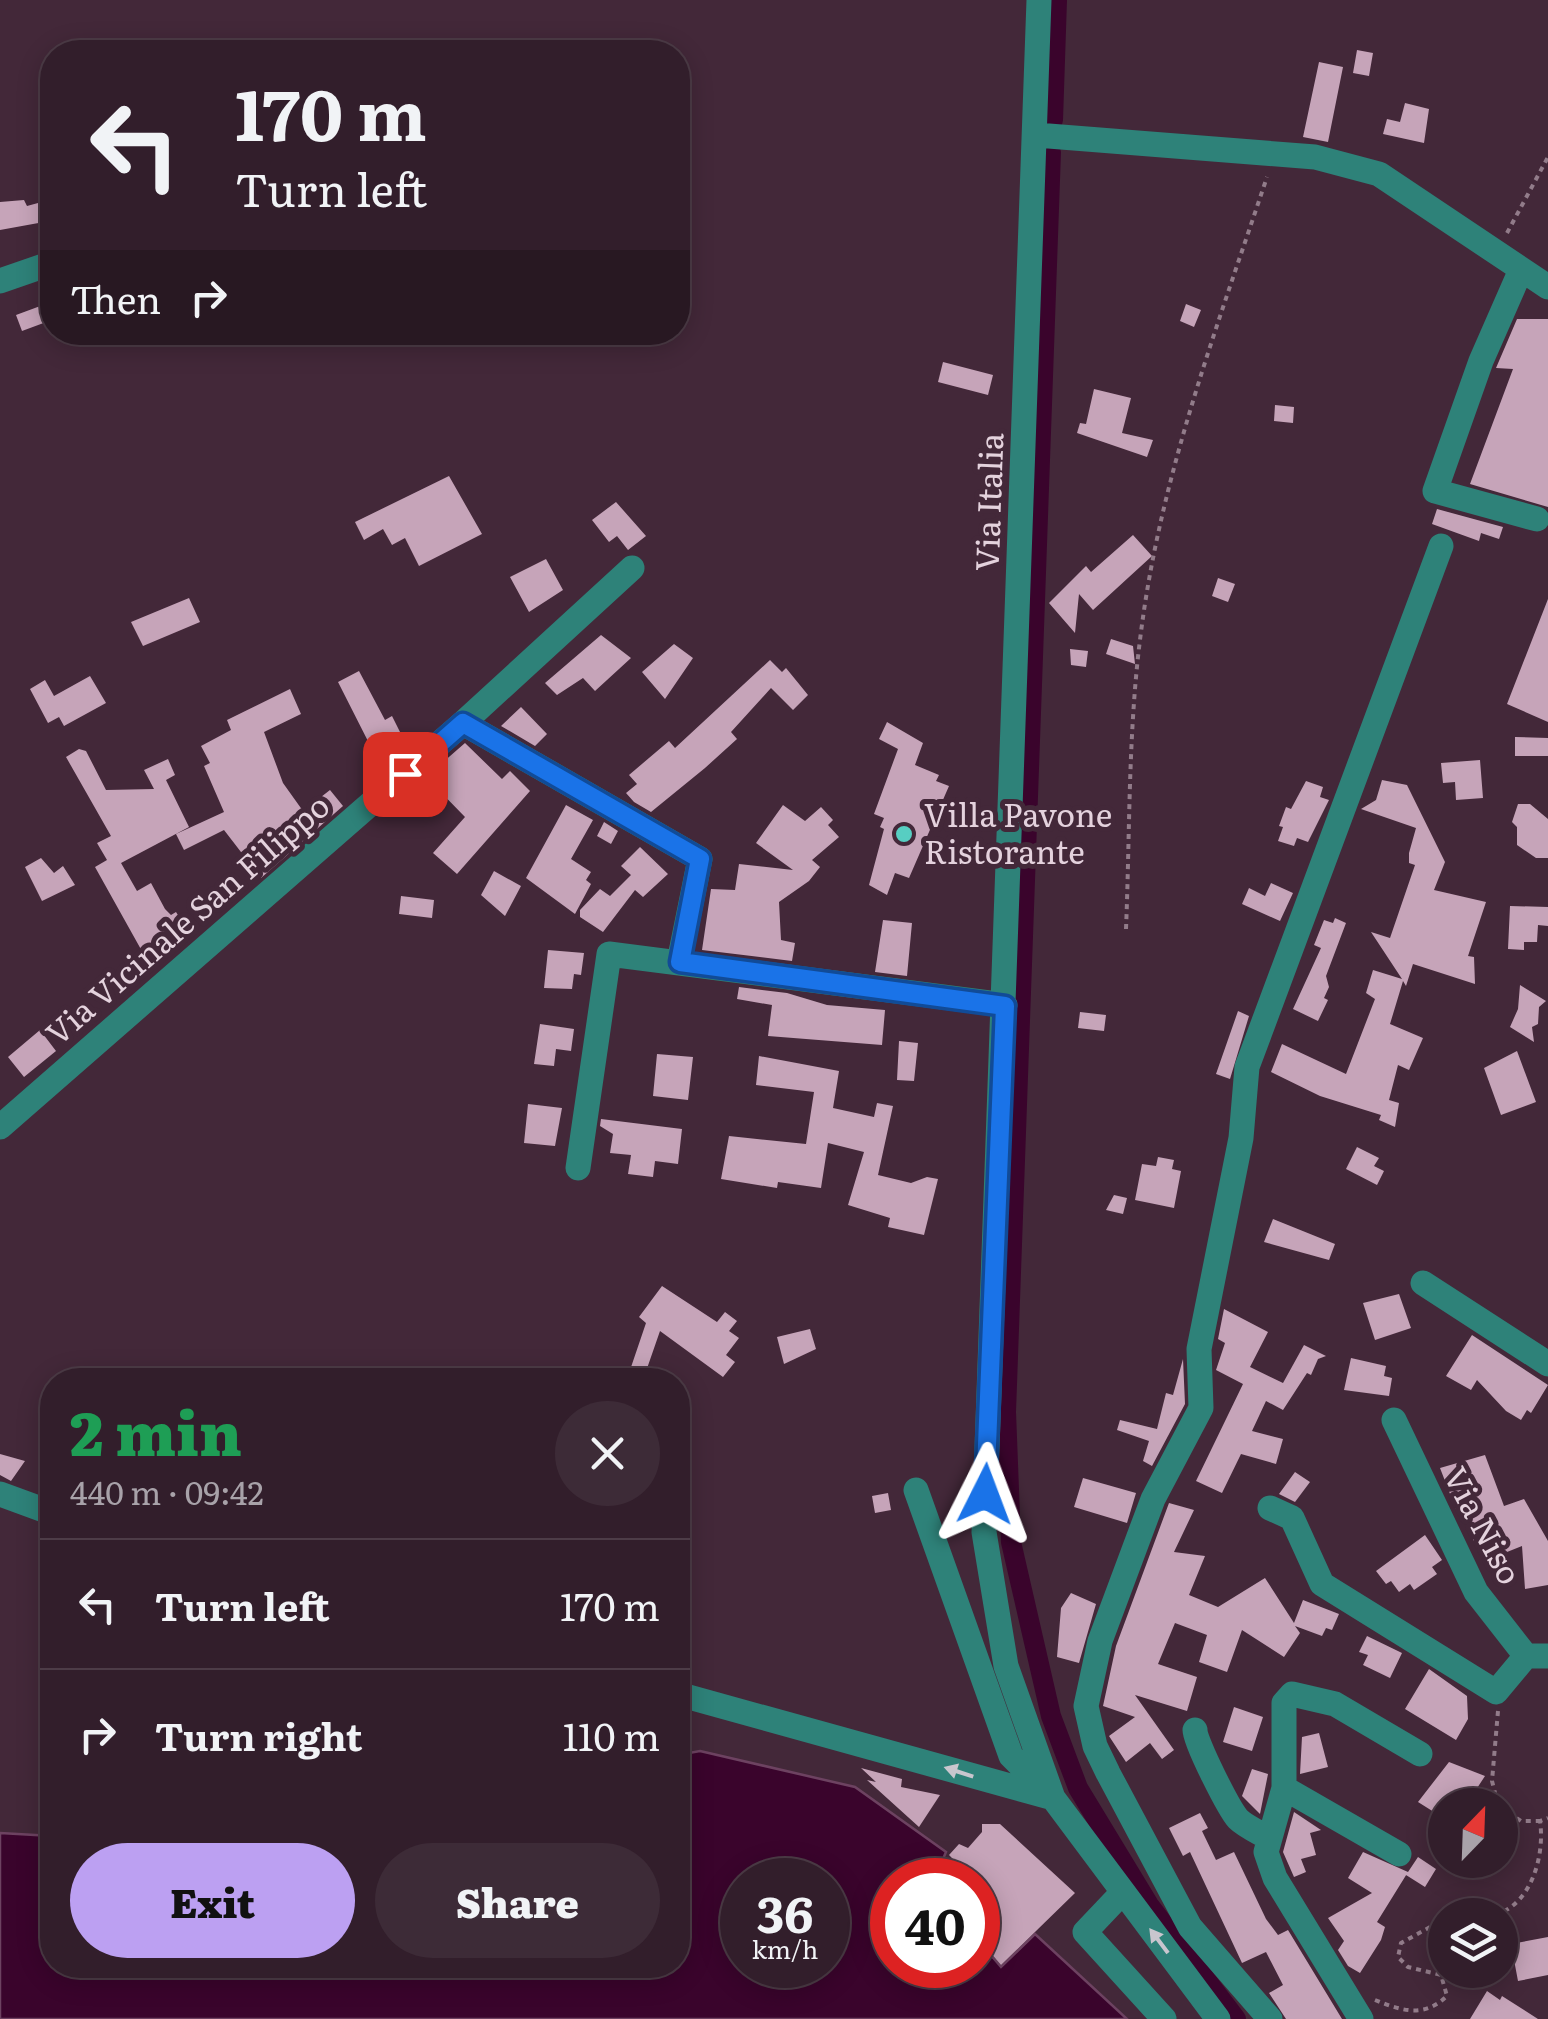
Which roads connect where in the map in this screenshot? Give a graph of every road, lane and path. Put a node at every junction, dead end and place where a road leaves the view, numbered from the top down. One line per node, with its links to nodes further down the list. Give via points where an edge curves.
1 (1039, 0): 2 (street, Via Italia)
2 (1036, 134): 3 (street); 16 (street, Via Italia)
3 (1274, 154): 5 (street, via 1315,156 1378,174); 14 (path, via 1181,434 1161,521 1140,633)
4 (1548, 157): 5 (path)
5 (1497, 251): 7 (street)
6 (40, 267): 8 (street)
7 (1520, 272): 9 (street); 10 (street, via 1436,491)
8 (0, 281)
9 (1548, 287)
10 (1536, 519)
11 (1441, 546): 47 (street, via 1247,1067 1241,1138 1198,1349 1201,1408 1154,1498 1100,1641 1086,1706 1108,1773 1190,1927)
12 (632, 568): 13 (street, Via Vicinale San Filippo)
13 (463, 723): 15 (street, via 700,859); 17 (street, Via Vicinale San Filippo)
14 (1126, 929)
15 (680, 962): 16 (street); 18 (street, via 609,954)
16 (1005, 1006): 33 (street, Via Italia, via 984,1532 1006,1666)
17 (0, 1127)
18 (578, 1168)
19 (1424, 1283): 20 (street)
20 (1548, 1364)
21 (1394, 1420): 26 (street, Via Niso, via 1476,1592)
22 (916, 1490): 33 (street, via 1011,1756)
23 (0, 1494): 25 (street)
24 (1270, 1508): 27 (street, via 1292,1518 1322,1584)
25 (40, 1509)
26 (1537, 1656): 27 (street)
27 (1496, 1692): 32 (path)
28 (690, 1697): 33 (street, one-way to 28)
29 (1195, 1730): 37 (street, via 1195,1743 1238,1818)
30 (1420, 1754): 31 (street, via 1335,1704 1292,1694 1284,1703)
31 (1284, 1788): 37 (street); 38 (street)
32 (1494, 1788)
33 (1053, 1798): 39 (street)
34 (1548, 1818): 36 (path)
35 (1518, 1819): 36 (path)
36 (1540, 1821): 40 (path, via 1543,1842 1535,1872)
37 (1267, 1837): 44 (street, via 1275,1878)
38 (1399, 1854)
39 (1122, 1894): 45 (street, via 1085,1932); 46 (street, one-way to 39)
40 (1518, 1900)
41 (1428, 1928): 42 (path, via 1401,1943 1398,1957)
42 (1428, 1972)
43 (1444, 1988): 44 (path, via 1436,2007 1419,2012 1370,1998)
44 (1360, 2016)
45 (1164, 2019)
46 (1218, 2019)
47 (1270, 2019)

